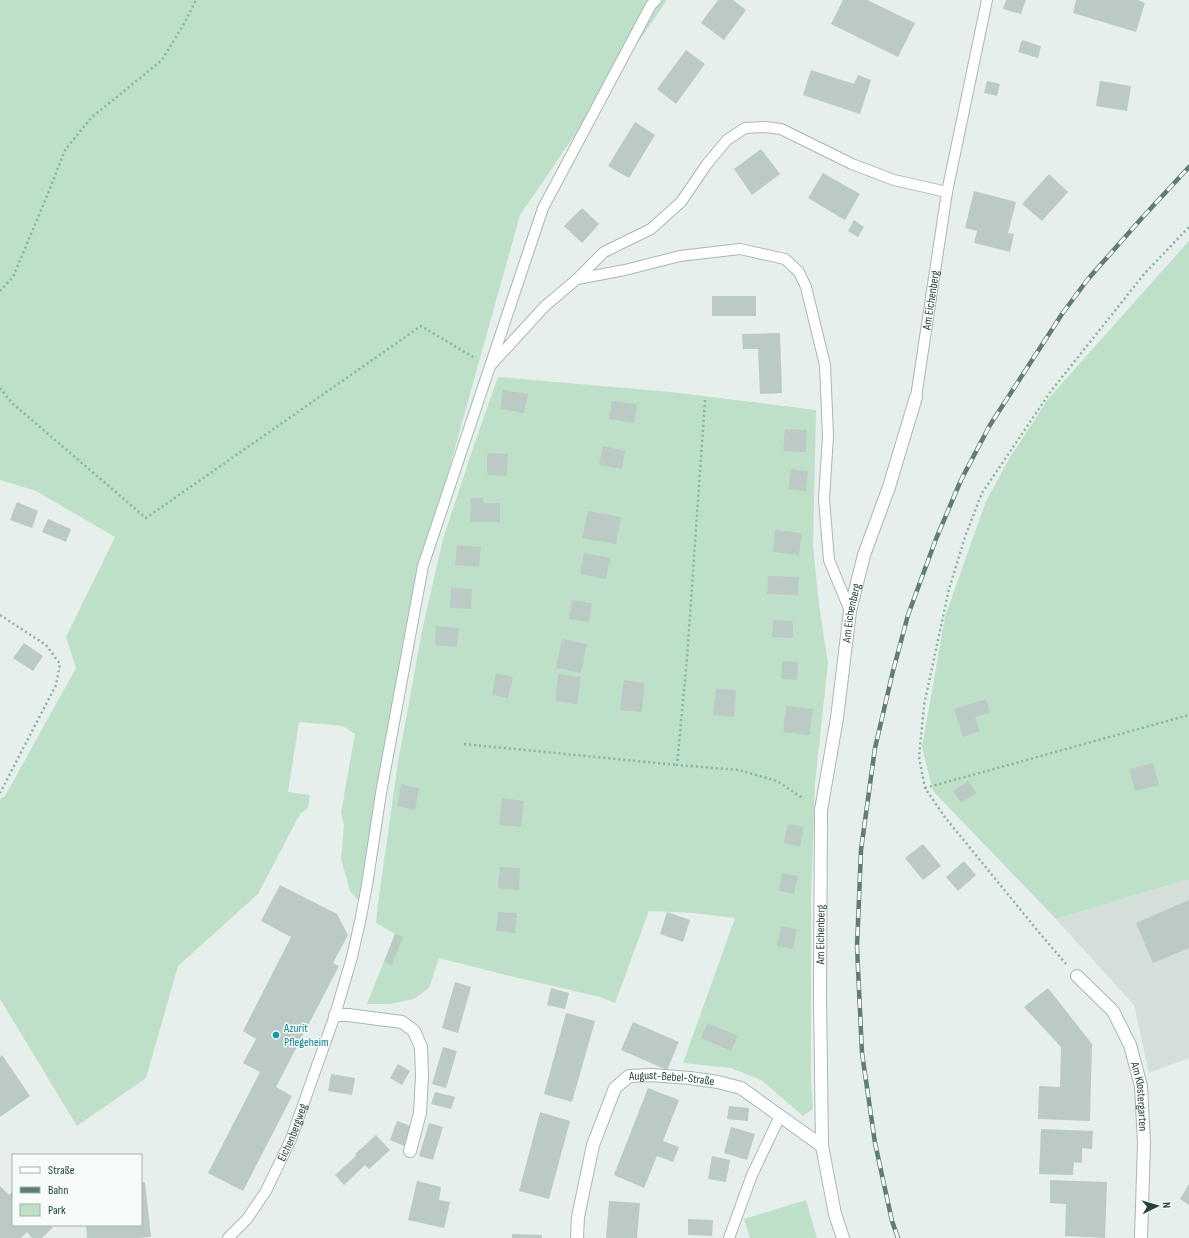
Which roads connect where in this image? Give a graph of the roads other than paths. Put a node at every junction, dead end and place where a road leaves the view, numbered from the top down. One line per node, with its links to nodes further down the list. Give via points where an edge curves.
1 (656, 0): 5 (lane, Eichenbergweg, via 651,5 543,208)
2 (987, 0): 3 (lane, Am Eichenberg)
3 (947, 192): 4 (lane, via 894,180 852,164 781,130 765,127 745,128 727,140 681,202 651,229 604,252); 6 (lane, Am Eichenberg)
4 (577, 278): 5 (lane, via 545,306); 7 (lane, via 625,270 680,256 740,249 785,259 799,272 806,287 825,365 828,436 824,499 829,560)
5 (489, 367): 9 (lane, Eichenbergweg, via 423,566 361,917)
6 (916, 397): 7 (street, Am Eichenberg, via 889,487 864,555)
7 (850, 611): 11 (street, Am Eichenberg, via 837,718 822,810)
8 (1077, 976): 17 (street, Am Klostergarten, via 1113,1011 1130,1045 1141,1086 1144,1143)
9 (335, 1015): 12 (street, via 402,1022 414,1031 421,1047 422,1076 420,1113); 13 (lane, Eichenbergweg, via 291,1139 276,1172 247,1219)
10 (780, 1116): 11 (street, August-Bebel-Straße); 14 (street, August-Bebel-Straße, via 741,1088 690,1078 629,1076 614,1088 593,1145 578,1217); 15 (lane, via 752,1175)
11 (822, 1146): 16 (street, Am Eichenberg, via 834,1214)
12 (410, 1151)
13 (228, 1238)
14 (577, 1238)
15 (729, 1238)
16 (843, 1238)
17 (1142, 1238)

